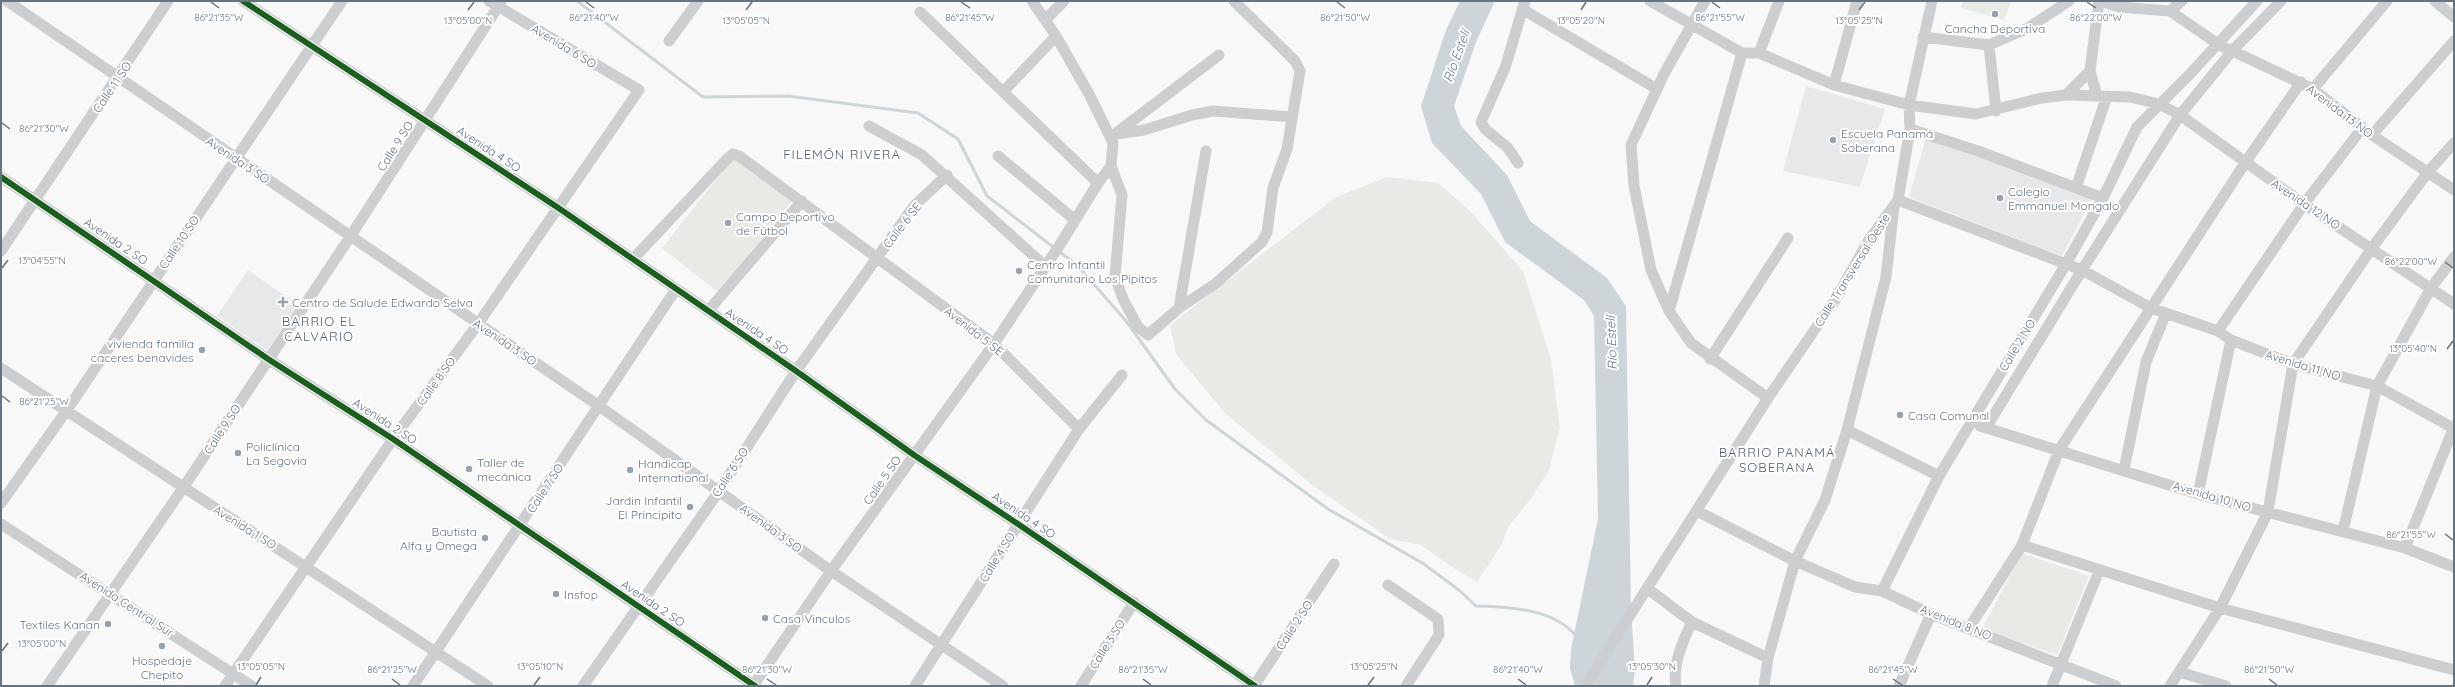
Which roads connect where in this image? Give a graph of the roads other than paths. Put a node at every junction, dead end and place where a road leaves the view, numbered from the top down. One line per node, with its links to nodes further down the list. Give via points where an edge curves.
1 (7, 1): 40 (street, Avenida 3 SO)
2 (168, 1): 40 (street, Calle 11 SO)
3 (243, 1): 34 (street, Avenida 4 SO)
4 (342, 1): 34 (street, Calle 10 SO)
5 (698, 1): 31 (street)
6 (1032, 1): 26 (street)
7 (1064, 1): 26 (street)
8 (1234, 1): 53 (street, via 1295,61 1300,71)
9 (1650, 1): 27 (street)
10 (1705, 1): 27 (street)
11 (1778, 1): 37 (street)
12 (1857, 1): 42 (street)
13 (1932, 1): 29 (street, Calle Transversal Oeste)
14 (2069, 1): 33 (street, via 2028,28)
15 (2100, 1): 23 (street, via 2119,7); 39 (street)
16 (2182, 1): 23 (street)
17 (2258, 1): 32 (street, Calle 2 NO)
18 (2281, 1): 35 (street)
19 (2388, 1): 44 (street)
20 (2435, 1): 25 (street)
21 (496, 3): 45 (street, Avenida 6 SO); 54 (street, Calle 9 SO)
22 (1524, 5): 43 (street); 65 (street, via 1505,68 1482,122 1485,129 1508,148)
23 (2170, 10): 32 (street, Avenida 13 NO)
24 (920, 12): 46 (street)
25 (2454, 17)
26 (1045, 20): 28 (street)
27 (1691, 25): 36 (street); 43 (street)
28 (1056, 36): 46 (street); 58 (street)
29 (1923, 37): 33 (street); 50 (street, Calle Transversal Oeste)
30 (2454, 41): 59 (street)
31 (669, 42)
32 (2218, 44): 35 (street, Avenida 13 NO); 49 (street, Calle 2 NO)
33 (1989, 45): 51 (street)
34 (311, 47): 54 (street, Avenida 4 SO); 63 (street, Calle 10 SO)
35 (2232, 51): 41 (street, Avenida 13 NO); 52 (street)
36 (1742, 53): 37 (street); 97 (street)
37 (1759, 53): 42 (street, Avenida 12 NO)
38 (1219, 54): 58 (street)
39 (2090, 71): 47 (street); 48 (street)
40 (118, 79): 63 (street, Avenida 3 SO); 74 (street, Calle 11 SO)
41 (2301, 82): 44 (street, Avenida 13 NO); 64 (street)
42 (1834, 85): 50 (street, Avenida 12 NO)
43 (1658, 89): 97 (street, via 1631,145 1634,186 1651,270)
44 (2313, 89): 56 (street, Avenida 13 NO)
45 (639, 90): 78 (street, Calle 8 SO)
46 (1003, 92): 70 (street)
47 (2066, 95): 48 (street, Avenida 12 NO); 51 (street, Avenida 12 NO, via 2042,98)
48 (2102, 96): 49 (street, Avenida 12 NO, via 2130,97); 71 (street)
49 (2159, 104): 52 (street, Avenida 12 NO); 73 (street, Calle 2 NO, via 2137,127)
50 (1909, 105): 51 (street, Avenida 12 NO, via 1976,114); 57 (street, Calle Transversal Oeste)
51 (1996, 110)
52 (2180, 115): 64 (street, Avenida 12 NO); 89 (street)
53 (1292, 117): 58 (street, via 1213,111 1144,130); 94 (street, via 1287,149 1273,188 1267,232 1262,242 1215,284)
54 (424, 120): 78 (street, Avenida 4 SO); 80 (street, Calle 9 SO)
55 (869, 126): 68 (street, via 922,155)
56 (2363, 127): 59 (street, Avenida 13 NO); 77 (street)
57 (1910, 129): 71 (street, via 1978,151); 76 (street, Calle Transversal Oeste)
58 (1112, 135): 66 (street)
59 (2372, 135): 67 (street, Avenida 13 NO)
60 (2454, 143): 67 (street)
61 (1206, 151): 94 (street)
62 (998, 156): 79 (street)
63 (236, 158): 80 (street, Avenida 3 SO); 90 (street, Calle 10 SO)
64 (2245, 162): 77 (street, Avenida 12 NO); 95 (street)
65 (1518, 164)
66 (1111, 166): 70 (street, Calle 5 SO); 94 (street, via 1122,195 1115,276 1123,299 1138,327 1148,335)
67 (2428, 172): 72 (street, Avenida 13 NO); 82 (street)
68 (946, 175): 85 (street, Calle 6 SE, via 914,206); 88 (street)
69 (1, 177): 74 (street, Avenida 2 SO)
70 (1098, 183): 79 (street, Calle 5 SO)
71 (2076, 188): 73 (street)
72 (2454, 190)
73 (2103, 198): 87 (street, Calle 2 NO)
74 (36, 200): 83 (street, Calle 11 SO); 90 (street, Avenida 2 SO)
75 (802, 201): 85 (street, Avenida 5 SE); 86 (street, Avenida 5 SE, via 733,154); 96 (street)
76 (1896, 202): 87 (street, Avenida 11 NO); 110 (street, Calle Transversal Oeste, via 1869,240 1835,300); 117 (street, via 1886,277)
77 (2304, 204): 82 (street, Avenida 12 NO); 100 (street)
78 (556, 207): 86 (street, Avenida 4 SO); 99 (street, Calle 8 SO)
79 (1075, 220): 88 (street, Calle 5 SO)
80 (350, 237): 99 (street, Avenida 3 SO); 103 (street, Calle 9 SO)
81 (1788, 238): 104 (street)
82 (2372, 248): 91 (street, Avenida 12 NO); 105 (street)
83 (1, 251)
84 (2454, 257): 91 (street)
85 (877, 258): 102 (street, Avenida 5 SE); 107 (street, Calle 6 SO)
86 (633, 260): 92 (street, Avenida 4 SO)
87 (2066, 264): 89 (street, Avenida 11 NO); 113 (street, Calle 2 NO)
88 (1045, 266): 102 (street, Calle 5 SO)
89 (2082, 270): 95 (street, Avenida 11 NO); 115 (street)
90 (154, 280): 103 (street, Avenida 2 SO); 112 (street, Calle 10 SO)
91 (2431, 288): 93 (street, Avenida 12 NO); 109 (street)
92 (676, 289): 96 (street, Avenida 4 SO); 111 (street, Calle 7 SO)
93 (2454, 304)
94 (1179, 308)
95 (2151, 308): 98 (street, Avenida 11 NO); 119 (street)
96 (708, 311): 107 (street, Avenida 4 SO)
97 (1669, 311): 104 (street, via 1691,343)
98 (2166, 313): 100 (street, Avenida 11 NO); 121 (street, via 2146,362)
99 (478, 324): 111 (street, Avenida 3 SO); 118 (street, Calle 8 SO)
100 (2218, 331): 101 (street, Avenida 11 NO)
101 (2231, 340): 105 (street, Avenida 11 NO); 125 (street)
102 (994, 344): 116 (street, Avenida 5 SE); 120 (street, Calle 5 SO)
103 (268, 358): 118 (street, Avenida 2 SO); 123 (street, Calle 9 SO)
104 (1710, 359): 110 (street)
105 (2293, 364): 109 (street, Avenida 11 NO); 128 (street)
106 (1, 368): 112 (street, Avenida 1 SO)
107 (796, 371): 120 (street, Avenida 4 SO); 124 (street, Calle 6 SO)
108 (1122, 375): 116 (street, Calle 4 SO)
109 (2377, 386): 114 (street, Avenida 11 NO); 132 (street)
110 (1768, 398): 127 (street, Calle Transversal Oeste)
111 (599, 406): 124 (street, Avenida 3 SO); 131 (street, Calle 7 SO)
112 (67, 410): 123 (street, Avenida 1 SO); 126 (street, Calle 10 SO)
113 (1970, 424): 115 (street, Avenida 10 NO); 122 (street, Calle 2 NO)
114 (2454, 427): 134 (street)
115 (1986, 428): 119 (street, Avenida 10 NO)
116 (1079, 429): 130 (street, Calle 4 SO)
117 (1848, 430): 122 (street); 135 (street, via 1825,500)
118 (393, 440): 131 (street, Avenida 2 SO); 137 (street, Calle 8 SO)
119 (2059, 450): 121 (street, Avenida 10 NO); 133 (street)
120 (914, 455): 130 (street, Avenida 4 SO); 139 (street, Calle 5 SO)
121 (2124, 470): 125 (street, Avenida 10 NO)
122 (1939, 476): 143 (street, Calle 2 NO)
123 (183, 488): 137 (street, Avenida 1 SO); 144 (street, Calle 9 SO)
124 (719, 491): 139 (street, Avenida 3 SO); 146 (street, Calle 6 SO)
125 (2198, 494): 128 (street, Avenida 10 NO)
126 (1, 503)
127 (1697, 511): 135 (street, Avenida 8 NO); 142 (street, Calle Transversal Oeste)
128 (2268, 512): 132 (street, Avenida 10 NO); 147 (street)
129 (1, 524): 144 (street, Avenida Central Sur)
130 (1018, 524): 145 (street, Avenida 4 SO); 151 (street, Calle 4 SO)
131 (519, 526): 146 (street, Avenida 2 SO); 152 (street, Calle 7 SO)
132 (2343, 531): 134 (street, Avenida 10 NO)
133 (2022, 545): 140 (street); 150 (street)
134 (2405, 548): 138 (street, Avenida 10 NO)
135 (1795, 561): 143 (street, Avenida 8 NO, via 1855,587); 153 (street)
136 (1334, 564): 168 (street, Calle 2 SO)
137 (307, 566): 152 (street, Avenida 1 SO); 157 (street, Calle 8 SO)
138 (2454, 567)
139 (831, 571): 151 (street, Avenida 3 SO); 164 (street, Calle 5 SO)
140 (2099, 571): 147 (street); 154 (street)
141 (1388, 585): 169 (street, via 1438,619 1439,635)
142 (1647, 591): 149 (street); 170 (street, Calle Transversal Oeste)
143 (1882, 591): 148 (street, Avenida 8 NO)
144 (110, 593): 157 (street, Avenida Central Sur); 158 (street, Calle 9 SO)
145 (1134, 602): 167 (street, Calle 3 SO); 168 (street, Avenida 4 SO)
146 (638, 606): 163 (street, Calle 6 SO); 164 (street, Avenida 2 SO)
147 (2220, 608): 155 (street); 156 (street)
148 (1932, 614): 150 (street, Avenida 8 NO); 173 (street)
149 (1692, 622): 153 (street); 171 (street, via 1683,641 1674,678)
150 (1970, 628): 154 (street, Avenida 8 NO)
151 (941, 645): 165 (street, Calle 4 SO); 166 (street, Avenida 3 SO)
152 (436, 652): 161 (street, Calle 7 SO); 162 (street, Avenida 1 SO)
153 (1768, 658): 172 (street)
154 (2059, 664): 174 (street); 175 (street, Avenida 8 NO)
155 (2454, 670)
156 (2178, 672): 176 (street); 177 (street)
157 (233, 673): 159 (street, Calle 8 SO); 160 (street, Avenida Central Sur)
158 (47, 686)
159 (225, 686)
160 (252, 686)
161 (414, 686)
162 (488, 686)
163 (583, 686)
164 (754, 686)
165 (915, 686)
166 (1003, 686)
167 (1081, 686)
168 (1255, 686)
169 (1406, 686)
170 (1585, 686)
171 (1676, 686)
172 (1764, 686)
173 (1899, 686)
174 (2052, 686)
175 (2116, 686)
176 (2170, 686)
177 (2226, 686)

